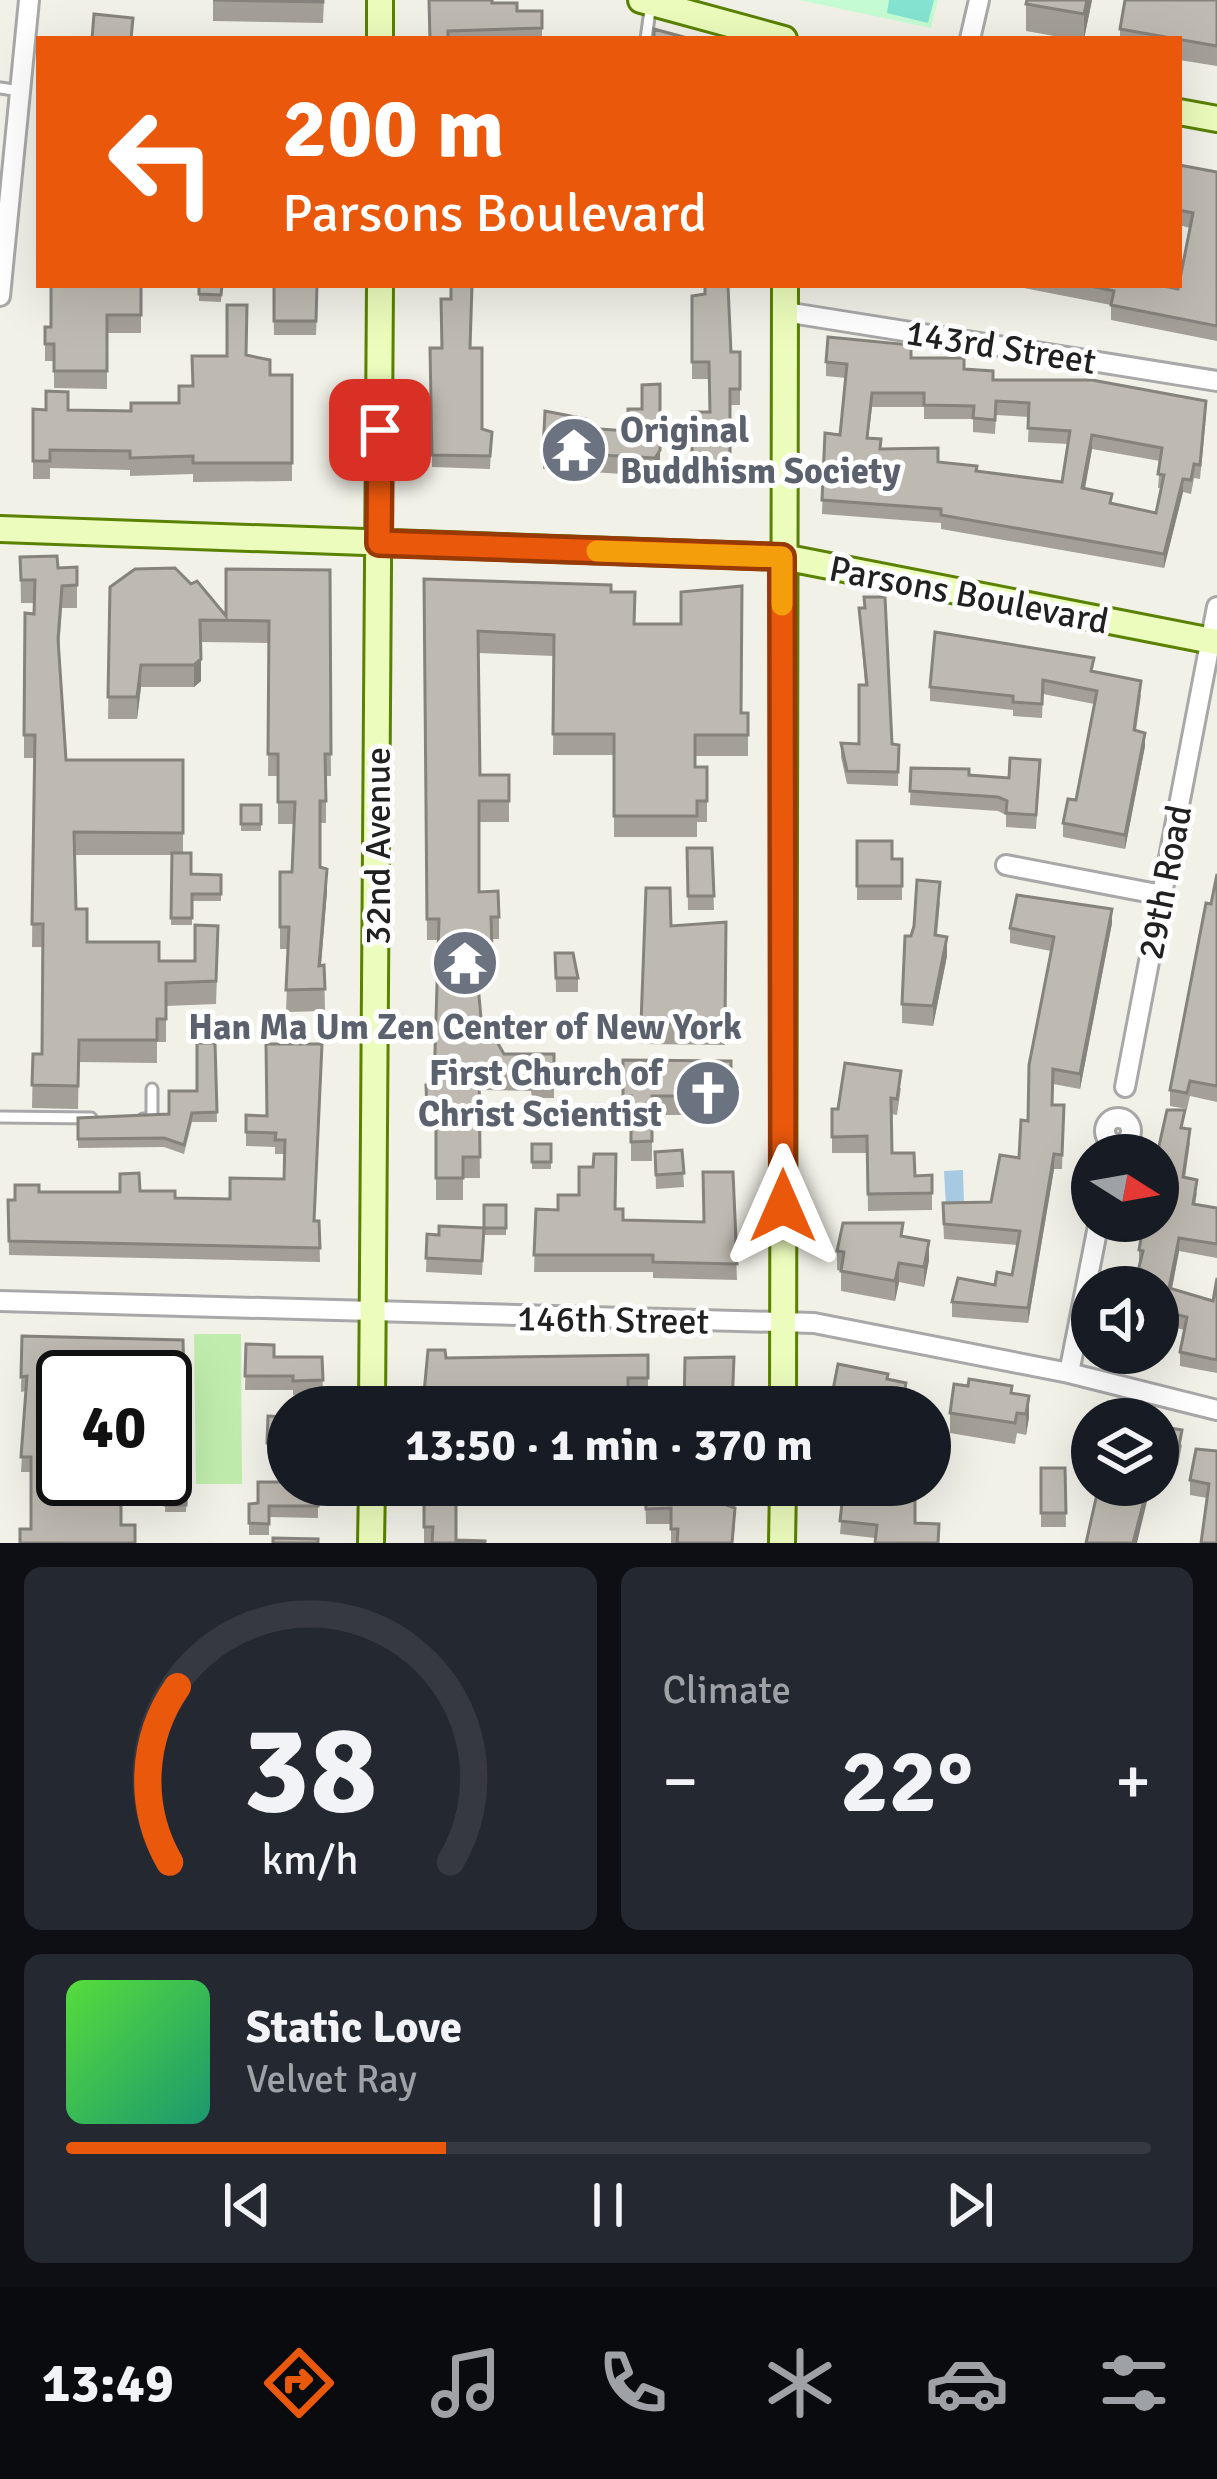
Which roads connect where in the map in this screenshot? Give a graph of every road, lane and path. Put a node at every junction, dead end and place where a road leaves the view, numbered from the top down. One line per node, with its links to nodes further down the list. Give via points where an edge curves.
1 (29, 0): 10 (street)
2 (380, 0): 6 (street)
3 (979, 0): 9 (street)
4 (646, 2): 5 (street); 7 (lane)
5 (724, 12): 8 (street)
6 (380, 36)
7 (646, 36)
8 (777, 36)
9 (971, 36)
10 (10, 89): 13 (street)
11 (1182, 113): 12 (street)
12 (1217, 119)
13 (7, 156): 16 (street)
14 (380, 288): 20 (street, 32nd Avenue)
15 (785, 288): 17 (street)
16 (0, 296)
17 (785, 312): 18 (street, 143rd Street); 21 (street)
18 (1217, 381)
19 (0, 529): 20 (street, Parsons Boulevard)
20 (379, 543): 21 (street, Parsons Boulevard); 33 (street, 32nd Avenue)
21 (782, 557): 23 (street, Parsons Boulevard); 34 (street)
22 (1217, 607): 23 (street, 29th Road)
23 (1214, 642): 25 (street, 29th Road)
24 (1006, 865): 25 (street)
25 (1162, 896): 26 (street, 29th Road)
26 (1125, 1087)
27 (152, 1089): 30 (lane, via 152,1119)
28 (0, 1117): 29 (lane)
29 (109, 1118)
30 (130, 1119)
31 (1096, 1242): 35 (street)
32 (0, 1301): 33 (street, 146th Street)
33 (373, 1314): 34 (street, 146th Street); 36 (street, 32nd Avenue)
34 (783, 1322): 35 (street, 146th Street); 37 (street)
35 (1069, 1373): 38 (street, 146th Street)
36 (372, 1386)
37 (783, 1386)
38 (1217, 1410)
39 (372, 1506): 41 (street)
40 (783, 1506): 42 (street)
41 (371, 1543)
42 (782, 1543)

